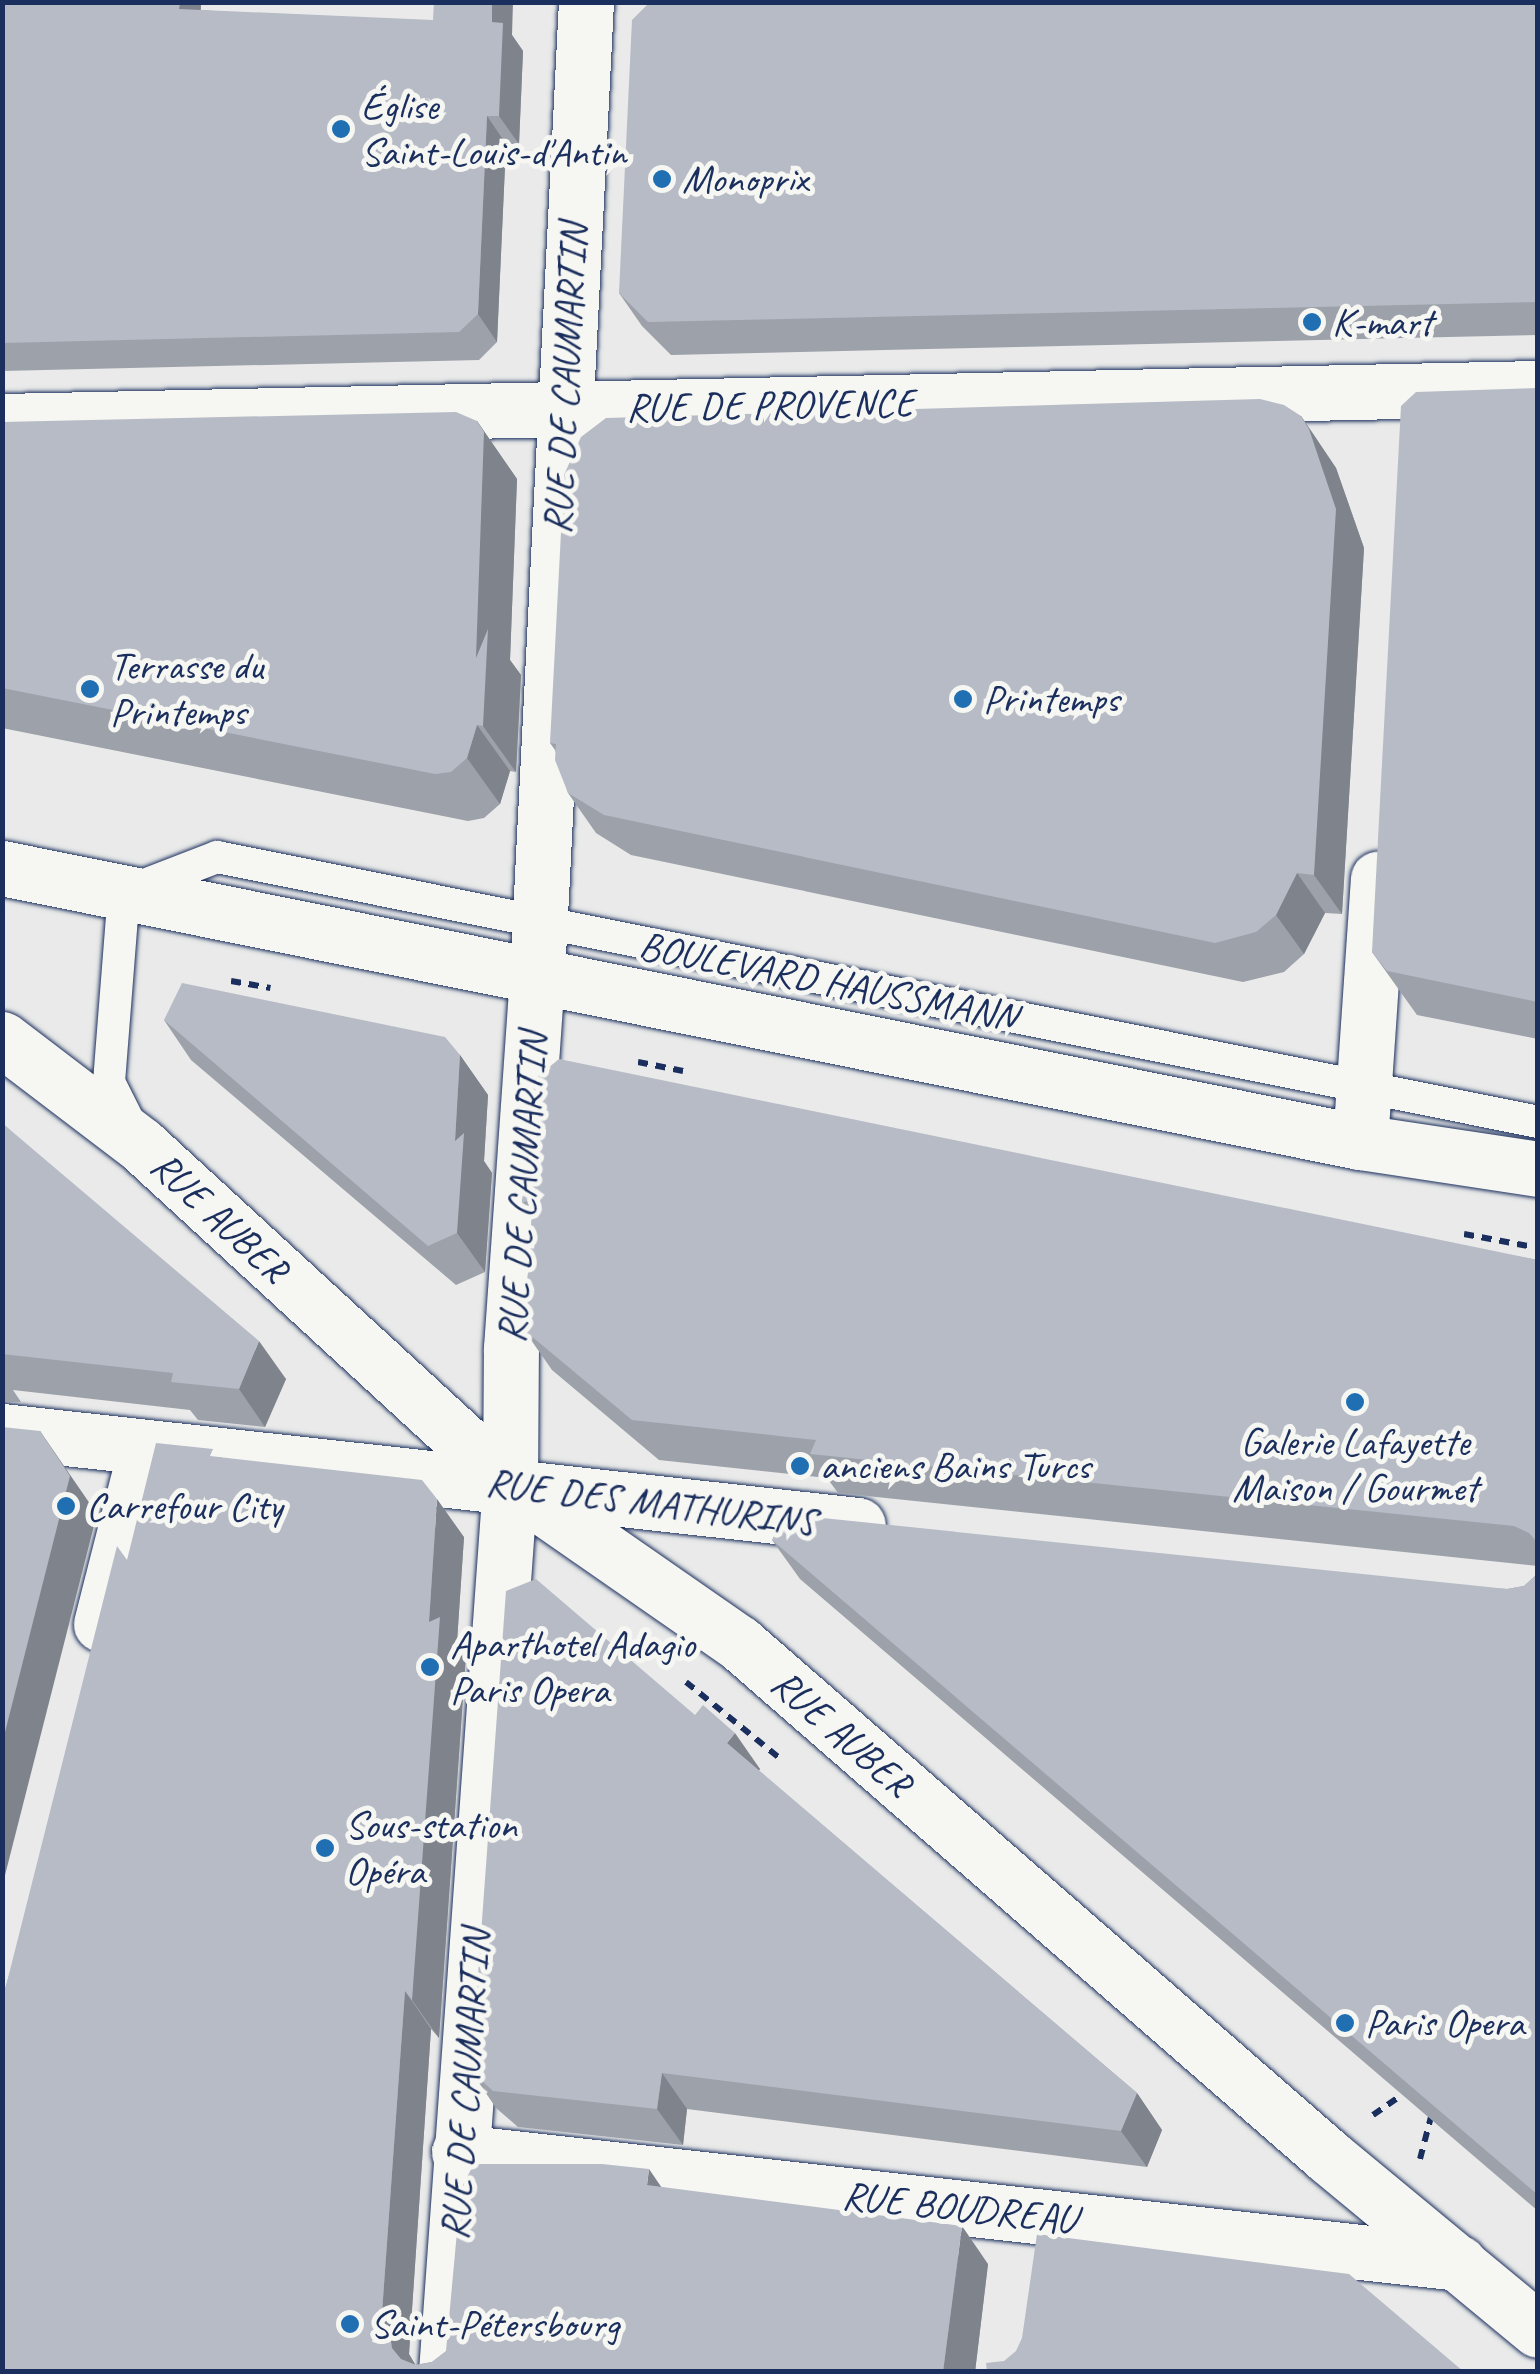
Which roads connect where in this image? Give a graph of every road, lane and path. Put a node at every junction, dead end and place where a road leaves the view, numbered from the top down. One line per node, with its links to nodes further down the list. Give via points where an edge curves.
1 (586, 2): 3 (street, RUE DE CAUMARTIN)
2 (1538, 388): 3 (street, RUE DE PROVENCE, via 1402,415)
3 (564, 409): 4 (street, RUE DE PROVENCE); 8 (street, RUE DE CAUMARTIN)
4 (2, 421)
5 (1380, 829): 14 (street)
6 (2, 868): 7 (street, BOULEVARD HAUSSMANN)
7 (124, 892): 8 (street, BOULEVARD HAUSSMANN); 16 (lane, RUE AUBER, via 109,1082)
8 (538, 949): 14 (street, BOULEVARD HAUSSMANN); 22 (street, RUE DE CAUMARTIN, via 511,1348)
9 (230, 981): 10 (path)
10 (270, 988)
11 (2, 1039): 16 (street, RUE AUBER)
12 (638, 1062): 13 (path)
13 (684, 1071)
14 (1362, 1116): 15 (lane, BOULEVARD HAUSSMANN); 17 (street, BOULEVARD HAUSSMANN)
15 (1538, 1122)
16 (141, 1145): 22 (street, RUE AUBER)
17 (1538, 1169)
18 (1464, 1234): 19 (path)
19 (1528, 1246)
20 (2, 1431): 21 (street, RUE DES MATHURINS)
21 (146, 1448): 22 (street, RUE DES MATHURINS); 24 (street)
22 (510, 1484): 23 (street, RUE DES MATHURINS); 28 (street, RUE DE CAUMARTIN); 30 (street, RUE AUBER, via 739,1642 1328,2157)
23 (908, 1530)
24 (88, 1676)
25 (1402, 2095): 27 (path)
26 (1434, 2104): 29 (path)
27 (1373, 2115)
28 (458, 2152): 30 (street, RUE BOUDREAU, via 1037,2239); 32 (street, RUE DE CAUMARTIN)
29 (1421, 2154)
30 (1460, 2263): 31 (street, RUE AUBER)
31 (1538, 2330)
32 (446, 2372)

